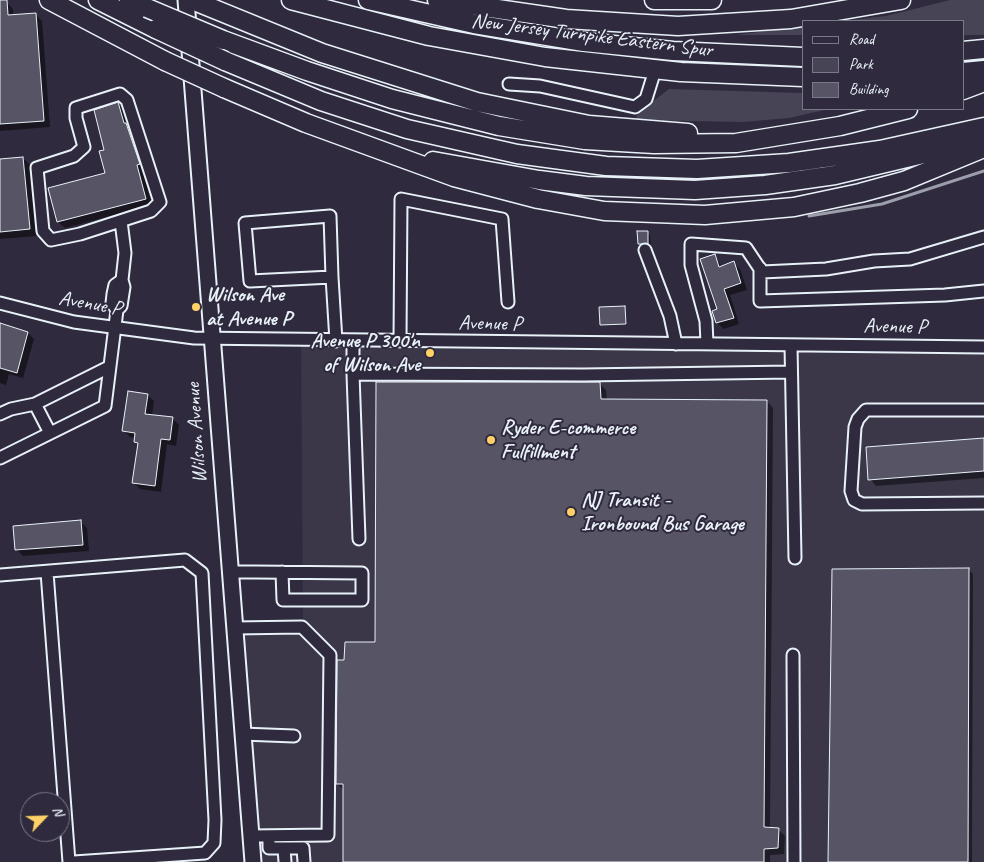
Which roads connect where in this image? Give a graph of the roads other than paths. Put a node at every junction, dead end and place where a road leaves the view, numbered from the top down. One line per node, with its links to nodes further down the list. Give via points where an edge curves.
1 (49, 0): 27 (highway, bridge, via 224,88 306,123)
2 (98, 0): 23 (highway, bridge, via 225,61 328,104 407,129 517,154 606,166 697,169 797,162 880,150)
3 (129, 0): 24 (highway, bridge, via 307,71 392,99 480,122 608,142 736,143)
4 (186, 0): 37 (main road, Wilson Avenue)
5 (192, 0): 24 (highway, via 301,45 375,71 535,116 654,132)
6 (291, 0): 15 (highway, New Jersey Turnpike Eastern Spur, via 470,44)
7 (368, 0): 14 (highway, New Jersey Turnpike Eastern Spur, via 467,22 584,42 681,52)
8 (437, 0): 11 (highway, via 566,19 678,26 791,19)
9 (654, 0): 10 (highway)
10 (712, 0)
11 (901, 0)
12 (984, 49): 13 (highway)
13 (964, 51)
14 (802, 57)
15 (655, 70): 18 (highway, New Jersey Turnpike Eastern Spur); 20 (street, via 646,99 635,107 540,86)
16 (984, 70): 17 (highway)
17 (964, 72)
18 (802, 77)
19 (984, 82): 21 (highway)
20 (509, 84)
21 (964, 90)
22 (904, 110): 24 (highway)
23 (984, 127)
24 (794, 134)
25 (984, 140): 27 (highway, via 835,175 757,186 694,190 570,184)
26 (984, 148): 27 (highway, via 904,181 846,197 794,207 705,215 604,211 560,204 478,184)
27 (393, 154)
28 (121, 221): 28 (street, via 51,240 43,231 37,168 74,156 84,147 76,108 120,94 128,100 160,202 151,211); 36 (street, via 125,253 122,280 115,285 112,303 117,310)
29 (984, 237): 31 (street, via 910,259 826,269 762,272)
30 (645, 250): 41 (street, via 670,316)
31 (760, 268): 33 (street, via 760,301 945,296); 42 (street, via 746,248 691,244 691,265 706,321)
32 (332, 277): 32 (street, via 330,216 245,222 250,281); 38 (street)
33 (984, 291)
34 (508, 302): 40 (street, via 502,220 401,199)
35 (0, 303): 36 (street, Avenue P, via 74,322)
36 (114, 328): 37 (street, Avenue P); 45 (street)
37 (212, 339): 38 (street, Avenue P); 57 (main road, Wilson Avenue)
38 (336, 341): 39 (street, Avenue P)
39 (353, 341): 40 (street, Avenue P); 47 (street)
40 (400, 342): 41 (street, Avenue P)
41 (676, 344): 42 (street, Avenue P)
42 (707, 344): 43 (street, Avenue P)
43 (791, 345): 44 (street, Avenue P); 46 (street)
44 (984, 347)
45 (109, 367): 48 (street); 51 (street, via 104,406)
46 (791, 372): 47 (street); 55 (street)
47 (353, 374): 54 (street)
48 (35, 404): 50 (street); 51 (street)
49 (984, 410): 53 (street, via 866,410 858,418 855,428 851,491 854,500 862,504)
50 (0, 414)
51 (50, 433): 52 (street)
52 (0, 458)
53 (984, 503)
54 (359, 540)
55 (795, 558)
56 (47, 572): 59 (street); 67 (street); 68 (street, via 185,560 202,573 214,843 205,852)
57 (229, 572): 58 (street); 60 (main road, Wilson Avenue)
58 (282, 572): 58 (street, via 362,573 362,600 283,600)
59 (0, 575)
60 (234, 628): 62 (main road, Wilson Avenue); 65 (street, via 302,627 330,655 328,835)
61 (793, 654): 72 (street)
62 (242, 734): 63 (street); 64 (main road, Wilson Avenue)
63 (294, 736)
64 (251, 836): 65 (street); 69 (main road, Wilson Avenue)
65 (269, 836): 66 (street, via 269,848)
66 (284, 848): 70 (street); 71 (street, via 303,848)
67 (69, 862)
68 (74, 862)
69 (253, 862)
70 (285, 862)
71 (304, 862)
72 (794, 862)

